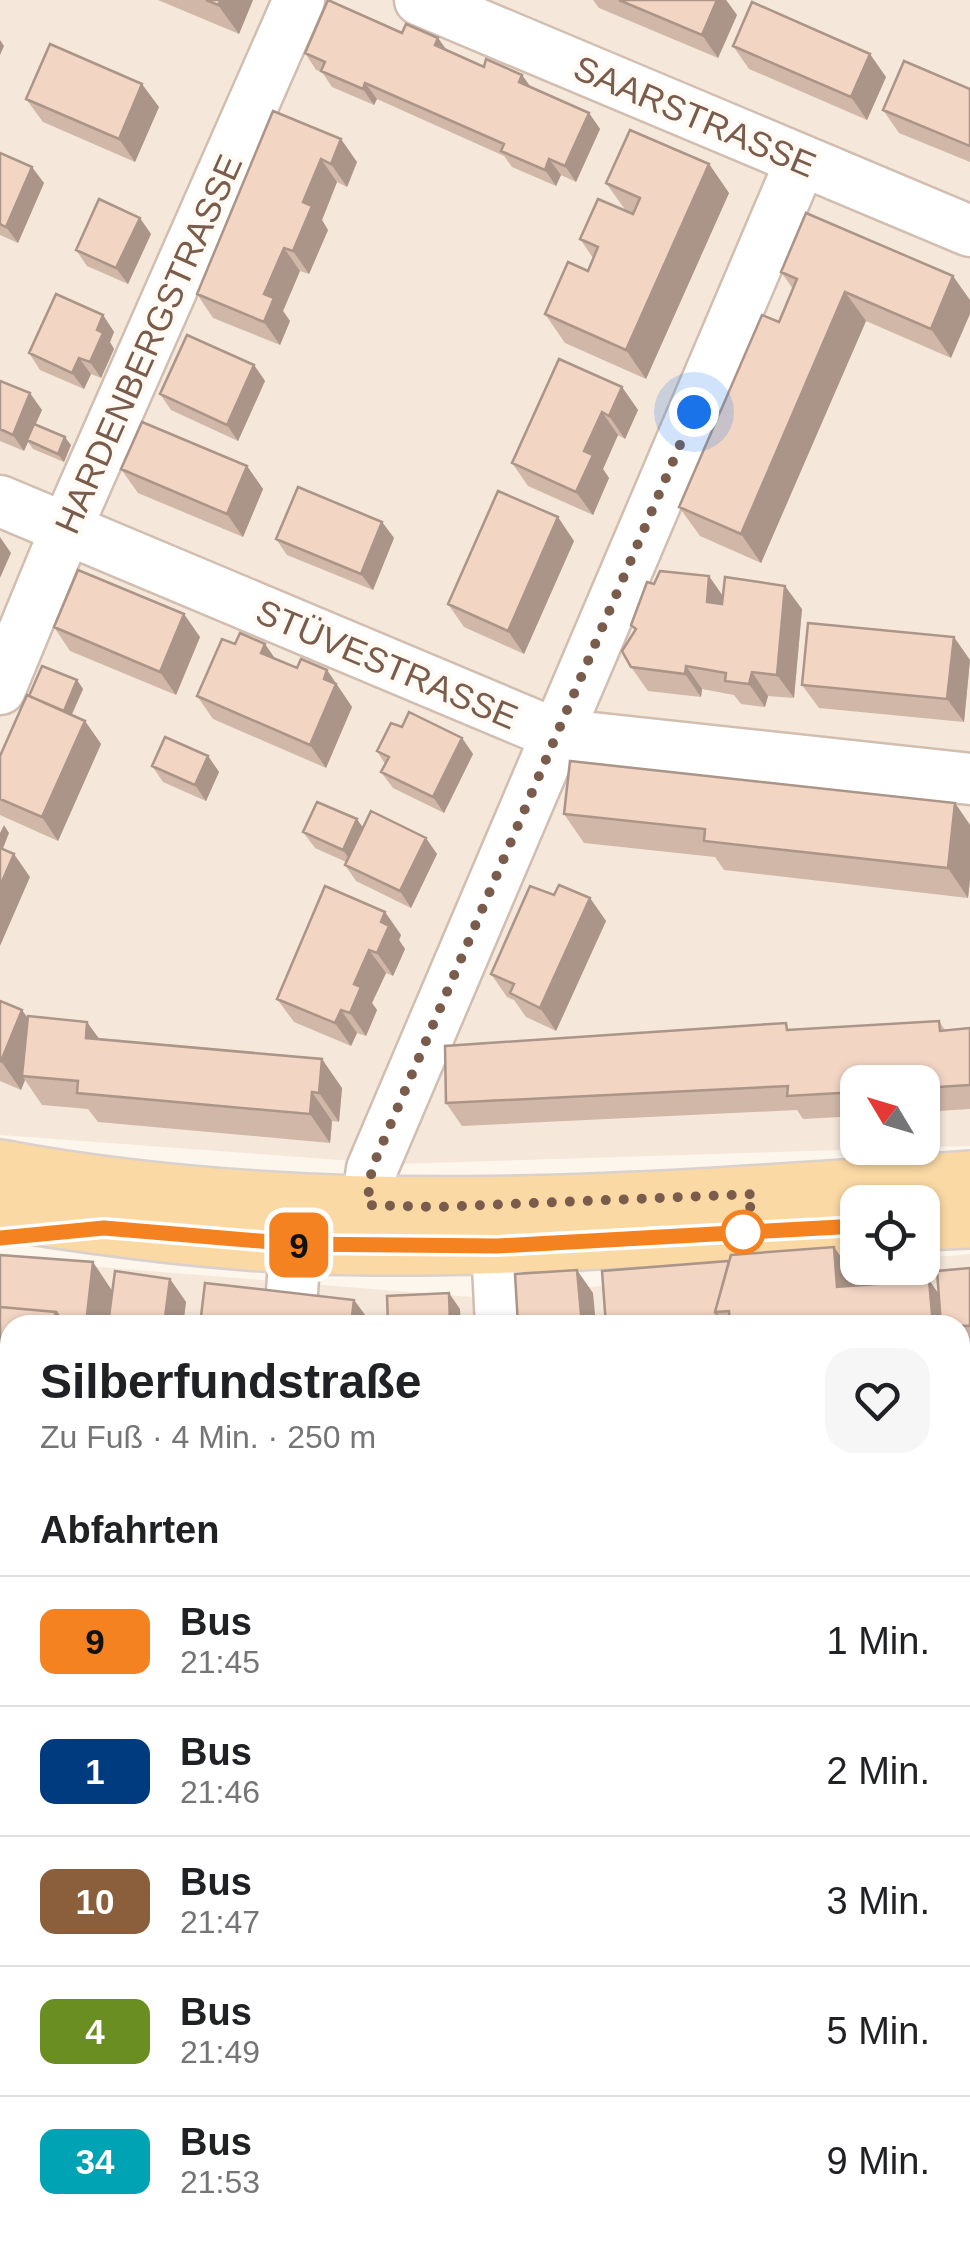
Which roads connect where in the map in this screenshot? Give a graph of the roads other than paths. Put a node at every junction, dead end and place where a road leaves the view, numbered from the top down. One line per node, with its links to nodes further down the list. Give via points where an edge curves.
1 (299, 0): 6 (street, HARDENBERGSTRASSE)
2 (420, 0): 3 (street, SAARSTRASSE)
3 (801, 162): 4 (street, SAARSTRASSE); 8 (street)
4 (970, 231)
5 (0, 501): 6 (street, STÜVESTRASSE)
6 (66, 528): 7 (street, HARDENBERGSTRASSE); 8 (street, STÜVESTRASSE)
7 (0, 689)
8 (555, 734): 9 (street, STÜVESTRASSE); 11 (street)
9 (970, 780)
10 (481, 1049): 11 (street)
11 (421, 1052): 14 (street, via 372,1168)
12 (0, 1168): 14 (main road, via 182,1192)
13 (970, 1179): 14 (main road, via 718,1197)
14 (367, 1205)
15 (0, 1210): 18 (main road)
16 (970, 1220): 17 (main road)
17 (940, 1221)
18 (104, 1228): 20 (main road); 21 (main road)
19 (840, 1228): 22 (main road)
20 (0, 1238)
21 (296, 1244): 22 (main road); 23 (street)
22 (498, 1260): 24 (street)
23 (291, 1315)
24 (501, 1315)

